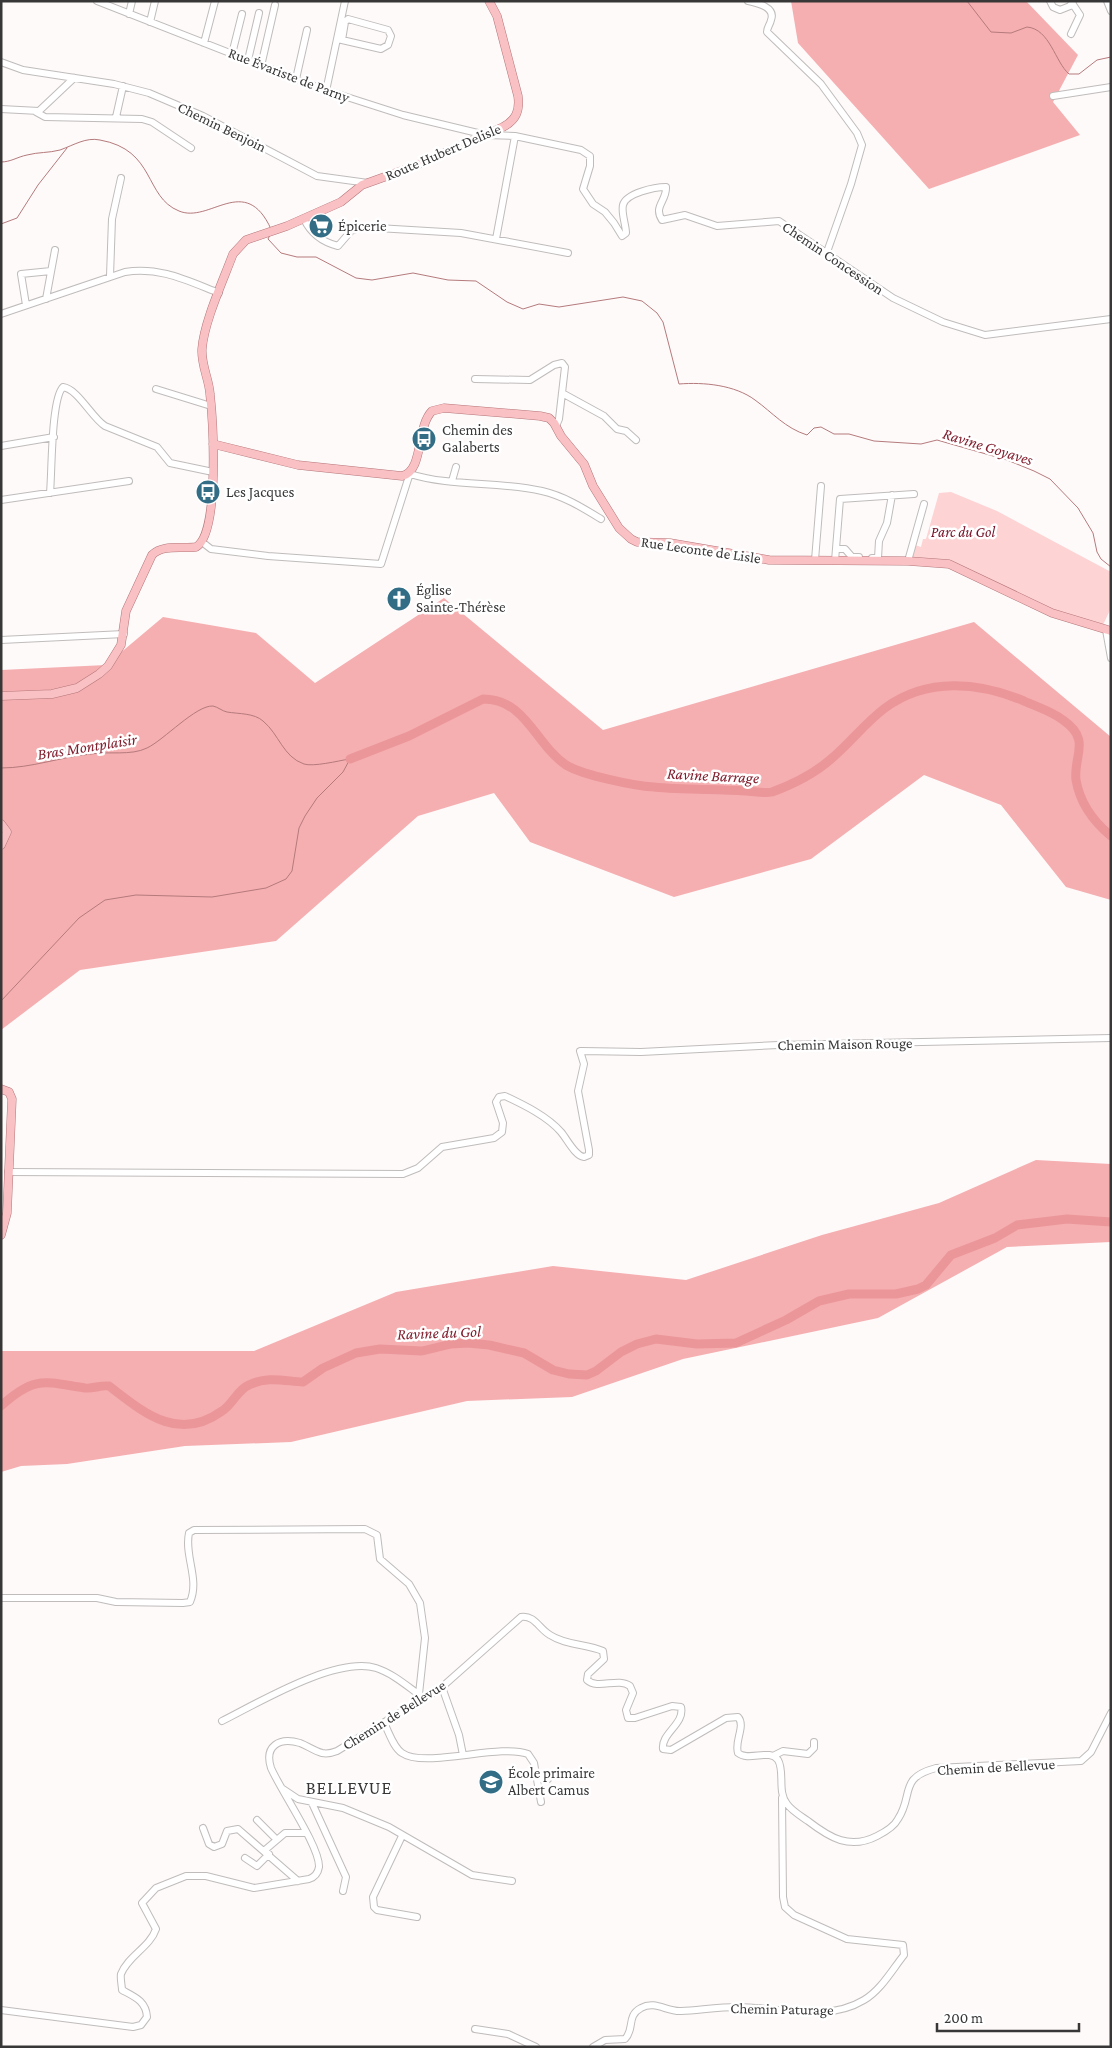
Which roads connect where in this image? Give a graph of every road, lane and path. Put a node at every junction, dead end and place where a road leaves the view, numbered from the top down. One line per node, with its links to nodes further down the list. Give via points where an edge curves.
1 (97, 1): 16 (street, Rue Évariste de Parny)
2 (132, 1): 16 (street)
3 (155, 1): 18 (street)
4 (215, 1): 22 (street)
5 (345, 1): 21 (street)
6 (489, 1): 36 (main road, Route Hubert Delisle, via 497,16 519,105 510,123)
7 (748, 1): 13 (street, via 763,5)
8 (772, 1): 13 (street)
9 (1050, 1): 11 (street, via 1060,10)
10 (1107, 1): 14 (street)
11 (1073, 2): 20 (street, via 1080,15)
12 (275, 5): 26 (street)
13 (770, 11): 44 (street, via 772,18 767,28 770,37 821,84 862,145)
14 (1111, 11)
15 (260, 13): 24 (street)
16 (129, 14): 18 (street, Rue Évariste de Parny)
17 (242, 14): 23 (street)
18 (150, 22): 22 (street, Rue Évariste de Parny)
19 (307, 30): 28 (street)
20 (1071, 34)
21 (339, 40): 21 (street, via 381,49 388,45 391,36 388,30 348,19); 31 (street)
22 (204, 42): 23 (street, Rue Évariste de Parny)
23 (232, 54): 24 (street, Rue Évariste de Parny)
24 (248, 60): 26 (street, Rue Évariste de Parny)
25 (1, 62): 27 (street, Chemin Benjoin, via 23,70)
26 (262, 66): 28 (street, Rue Évariste de Parny)
27 (74, 78): 29 (street, Chemin Benjoin); 34 (street)
28 (296, 79): 31 (street, Rue Évariste de Parny)
29 (123, 86): 35 (street); 40 (street, Chemin Benjoin, via 203,116 317,176)
30 (1111, 87): 32 (street)
31 (326, 91): 36 (street, Rue Évariste de Parny, via 403,115)
32 (1053, 96)
33 (1, 109): 34 (street)
34 (36, 112): 35 (street, via 45,117)
35 (116, 118): 38 (street, via 147,120)
36 (486, 135): 37 (street, Chemin Concession); 40 (main road, Route Hubert Delisle, via 416,166)
37 (515, 136): 42 (street); 44 (street, Chemin Concession, via 581,150 590,156 583,189 592,204 605,212 622,236 626,233 623,205 627,198 666,187 658,206 662,220 685,215 717,226 779,221)
38 (191, 148)
39 (121, 178): 47 (street, via 112,219)
40 (368, 182): 41 (main road, Route Hubert Delisle, via 341,202)
41 (304, 219): 42 (street, via 309,230 319,238 338,246 353,229 361,227 461,233); 48 (main road, Route Hubert Delisle, via 239,245)
42 (496, 239): 45 (street)
43 (55, 250): 46 (street)
44 (827, 252): 52 (street, Chemin Concession, via 893,298 943,322 984,335)
45 (568, 253)
46 (51, 271): 49 (street); 50 (street, via 21,274)
47 (110, 276): 48 (street, via 140,269 159,271); 49 (street)
48 (219, 293): 56 (main road, via 202,350)
49 (46, 298): 50 (street)
50 (26, 305): 51 (street)
51 (1, 314)
52 (1111, 319)
53 (475, 379): 55 (street, via 530,380 560,363 565,367)
54 (156, 389): 56 (street)
55 (562, 393): 57 (street); 59 (street, via 604,416 617,429 626,431)
56 (211, 406): 60 (main road)
57 (556, 426): 64 (main road, via 549,418 540,416 444,408 432,411 425,422 415,465); 76 (main road, Rue Leconte de Lisle, via 584,464 606,509 630,539 769,560)
58 (54, 437): 61 (street); 63 (street, via 57,398 63,387 73,391 99,422 157,447 170,463); 68 (street)
59 (636, 440)
60 (213, 444): 63 (main road); 64 (main road, via 298,465 394,476)
61 (1, 446)
62 (456, 467): 66 (street)
63 (213, 472): 74 (main road, via 211,515)
64 (410, 473): 66 (street); 74 (street, via 381,564 211,549)
65 (129, 481): 68 (street)
66 (452, 481): 73 (street, via 544,491)
67 (821, 486): 76 (street)
68 (50, 493): 71 (street)
69 (914, 494): 70 (street)
70 (892, 496): 75 (street, via 840,499); 75 (street, via 879,541 878,558 852,557 845,549)
71 (1, 500)
72 (924, 504): 78 (street)
73 (601, 519)
74 (202, 542): 80 (main road, via 196,547 167,548 152,555 129,603)
75 (836, 549): 77 (street)
76 (815, 560): 77 (main road, Rue Leconte de Lisle)
77 (835, 561): 78 (main road, Rue Leconte de Lisle)
78 (908, 562): 79 (main road, Rue Leconte de Lisle, via 955,566 1052,613)
79 (1109, 630): 82 (street)
80 (124, 634): 81 (street); 83 (main road, via 108,666 77,688 52,694)
81 (1, 640)
82 (1111, 658)
83 (1, 696)
84 (1, 824): 85 (main road, via 7,832)
85 (1, 845)
86 (1111, 1038): 88 (street, Chemin Maison Rouge, via 580,1052 584,1064 578,1091 589,1150 589,1155 584,1157 577,1154 557,1128 505,1096 496,1102 503,1123 502,1132 494,1138 442,1148 418,1168 403,1174)
87 (1, 1089): 88 (main road, via 9,1092 12,1099)
88 (8, 1172): 89 (main road, via 7,1213)
89 (1, 1235)
90 (1, 1598): 92 (street, via 97,1598 116,1602 183,1604 190,1602 194,1592 187,1544 189,1533 194,1530 365,1529 377,1535 380,1559 409,1584 420,1603 425,1638)
91 (442, 1687): 92 (street, Chemin de Bellevue); 97 (street); 98 (street, Chemin de Bellevue, via 518,1618 529,1617 556,1638 603,1651 604,1659 588,1674 587,1680 591,1683 623,1682 630,1686 633,1693 626,1710 628,1718 672,1706 681,1707 680,1719 664,1740 663,1750 671,1750 726,1718 736,1716 741,1718 736,1746 738,1753 748,1757)
92 (422, 1696): 94 (street, via 374,1668 351,1667 318,1675); 95 (street, Chemin de Bellevue)
93 (1111, 1713): 102 (street, Chemin de Bellevue, via 1091,1752 1078,1763 926,1771 909,1785 895,1823 865,1841 846,1842 826,1835 788,1806)
94 (222, 1721)
95 (384, 1723): 97 (street, via 402,1753 432,1757); 101 (street, Chemin de Bellevue, via 332,1753 320,1753 300,1744 278,1743 269,1756)
96 (814, 1742): 98 (street, via 814,1748 808,1754 783,1751)
97 (463, 1755): 99 (street, via 523,1752 532,1758)
98 (773, 1756): 102 (street, via 779,1764)
99 (537, 1779): 100 (street); 103 (street)
100 (548, 1779)
101 (280, 1786): 104 (street, via 298,1799); 107 (street, Chemin de Bellevue)
102 (782, 1795): 119 (street, Chemin Paturage, via 785,1907 794,1915 847,1939 903,1945 904,1955 877,1990 852,2007 821,2012 739,2007 676,2011 658,2005 646,2006 630,2017 630,2032 625,2039 605,2040)
103 (541, 1802)
104 (312, 1803): 108 (street, via 353,1811); 114 (street, via 346,1877)
105 (258, 1820): 109 (street)
106 (203, 1828): 110 (street, via 209,1844 214,1847 222,1844 227,1831 233,1829 244,1833)
107 (305, 1833): 109 (street, via 285,1833); 112 (street, Chemin de Bellevue, via 316,1852 319,1869 314,1877)
108 (402, 1836): 113 (street, via 472,1875); 115 (street, via 373,1903 377,1910)
109 (276, 1840): 110 (street)
110 (267, 1852): 111 (street, via 259,1866); 112 (street)
111 (245, 1858)
112 (298, 1881): 116 (street, Chemin de Bellevue, via 254,1888 196,1875 156,1888 148,1895 142,1903 156,1929 153,1938 121,1975 122,1990 139,1999 147,2009 148,2018 141,2025 133,2027)
113 (512, 1881)
114 (342, 1891)
115 (417, 1917)
116 (1, 2010)
117 (474, 2029): 118 (street, via 508,2034)
118 (536, 2047)
119 (593, 2047)

